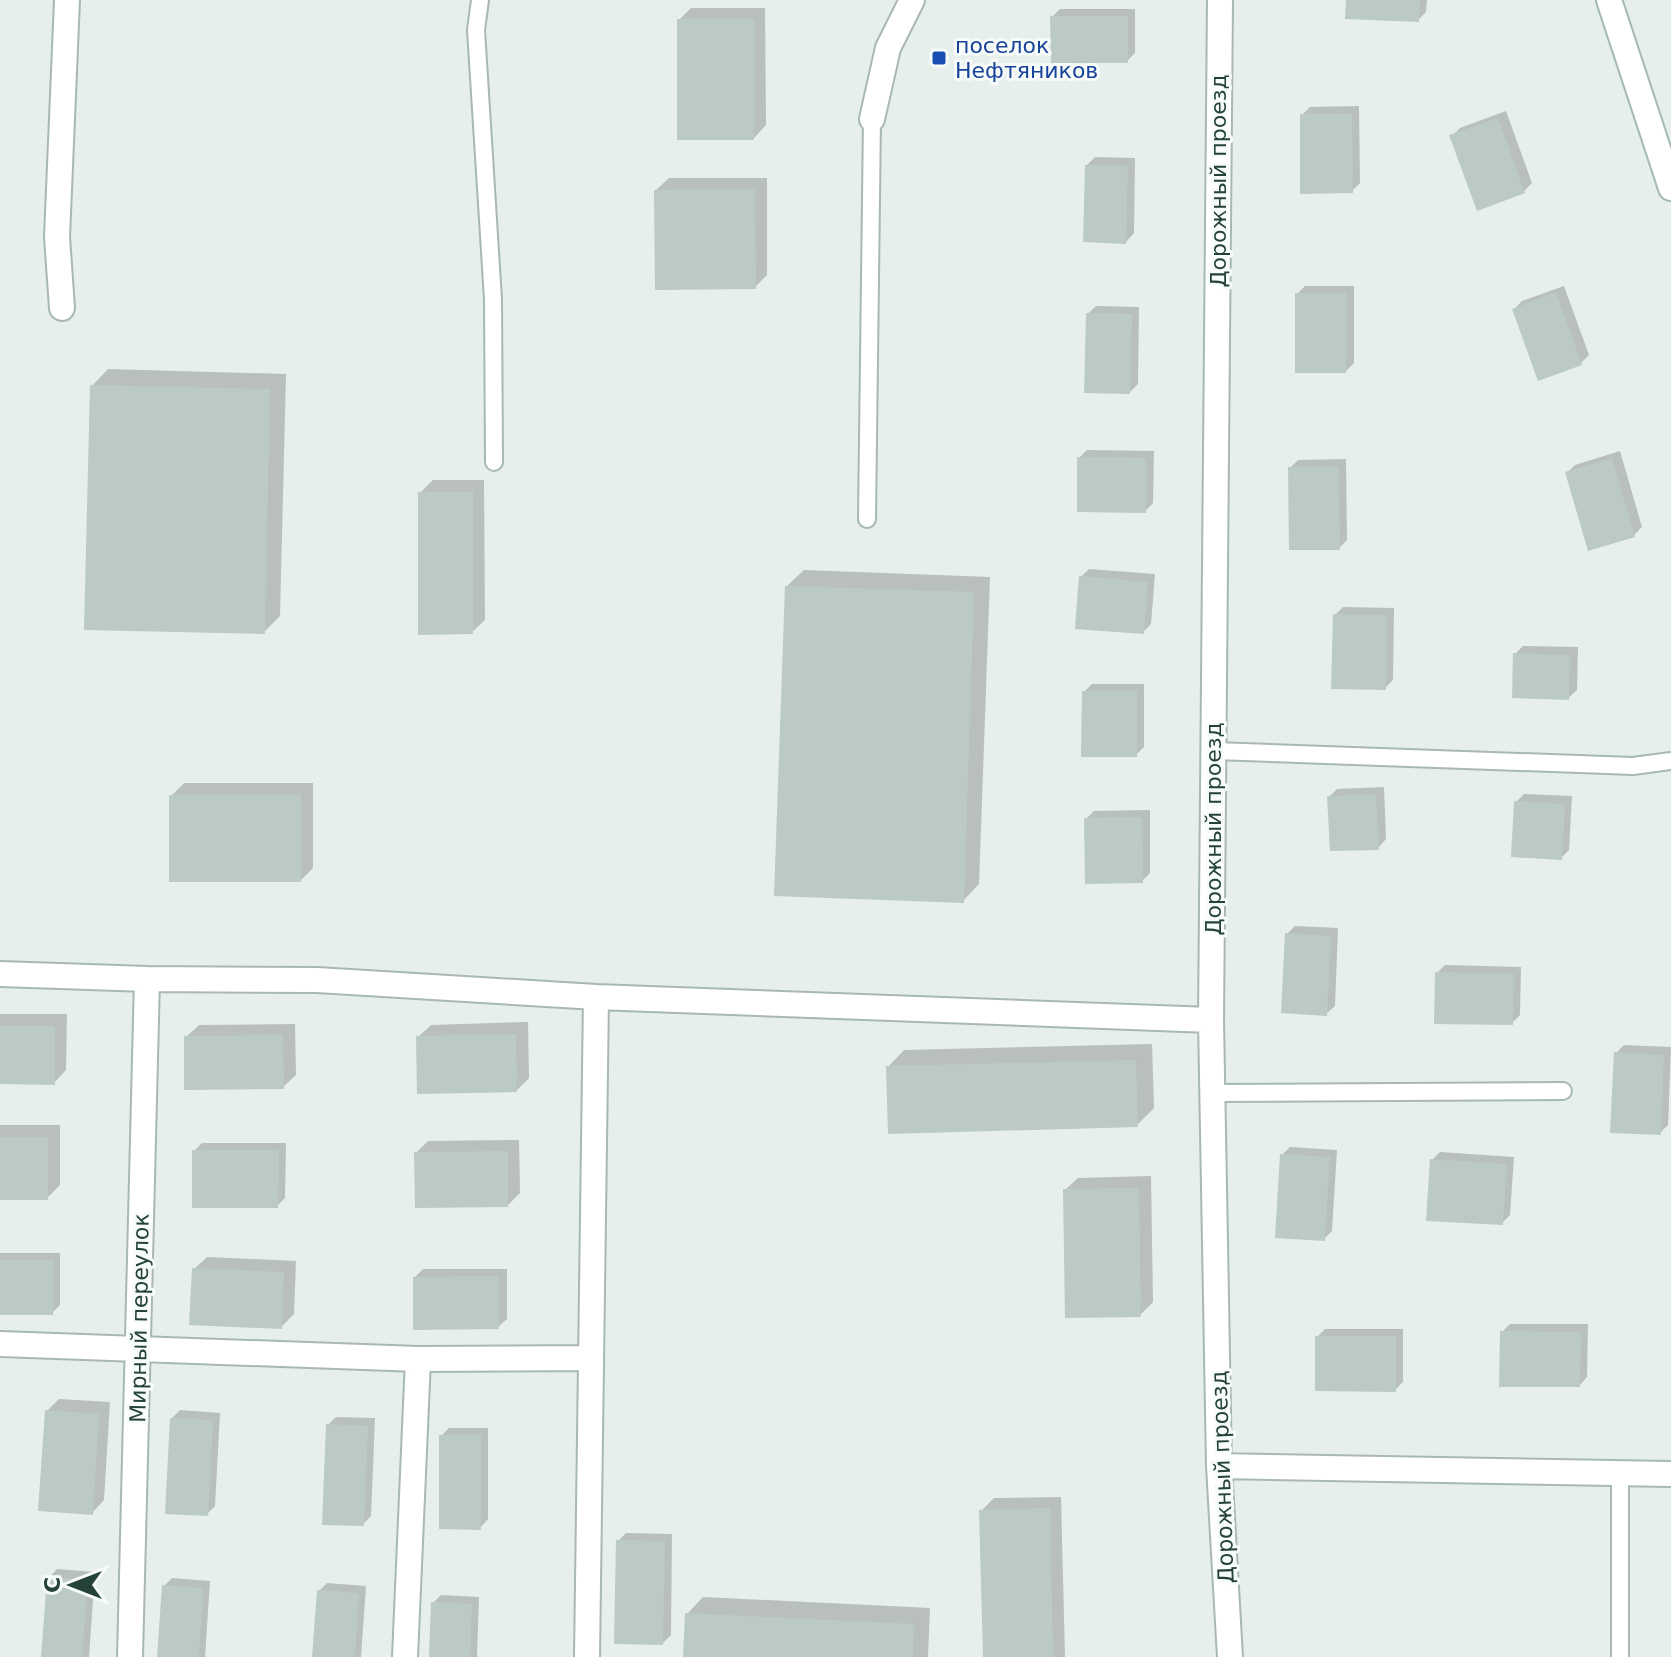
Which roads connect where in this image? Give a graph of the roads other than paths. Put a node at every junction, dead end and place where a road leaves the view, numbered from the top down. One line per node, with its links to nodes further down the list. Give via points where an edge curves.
1 (67, 0): 8 (street, via 57,237)
2 (480, 0): 9 (lane, via 476,30 493,299)
3 (912, 0): 6 (street, via 888,48)
4 (1220, 0): 11 (street, Дорожный проезд)
5 (1609, 0): 7 (street)
6 (872, 119): 10 (lane)
7 (1671, 188)
8 (62, 308)
9 (494, 462)
10 (867, 519)
11 (1214, 751): 12 (lane, via 1633,766); 16 (street, Дорожный проезд)
12 (1671, 761)
13 (0, 974): 14 (street)
14 (147, 979): 15 (street, via 317,980); 20 (street, Мирный переулок)
15 (596, 997): 16 (street); 21 (street)
16 (1211, 1020): 18 (street, Дорожный проезд)
17 (1563, 1091): 18 (lane)
18 (1213, 1093): 23 (street, Дорожный проезд)
19 (0, 1344): 20 (street)
20 (139, 1349): 22 (street); 26 (street, Мирный переулок)
21 (590, 1358): 22 (street); 28 (street)
22 (418, 1359): 27 (street)
23 (1219, 1466): 24 (street); 29 (street, Дорожный проезд)
24 (1620, 1474): 25 (street); 30 (lane)
25 (1671, 1474)
26 (130, 1657)
27 (405, 1657)
28 (587, 1657)
29 (1230, 1657)
30 (1620, 1657)

